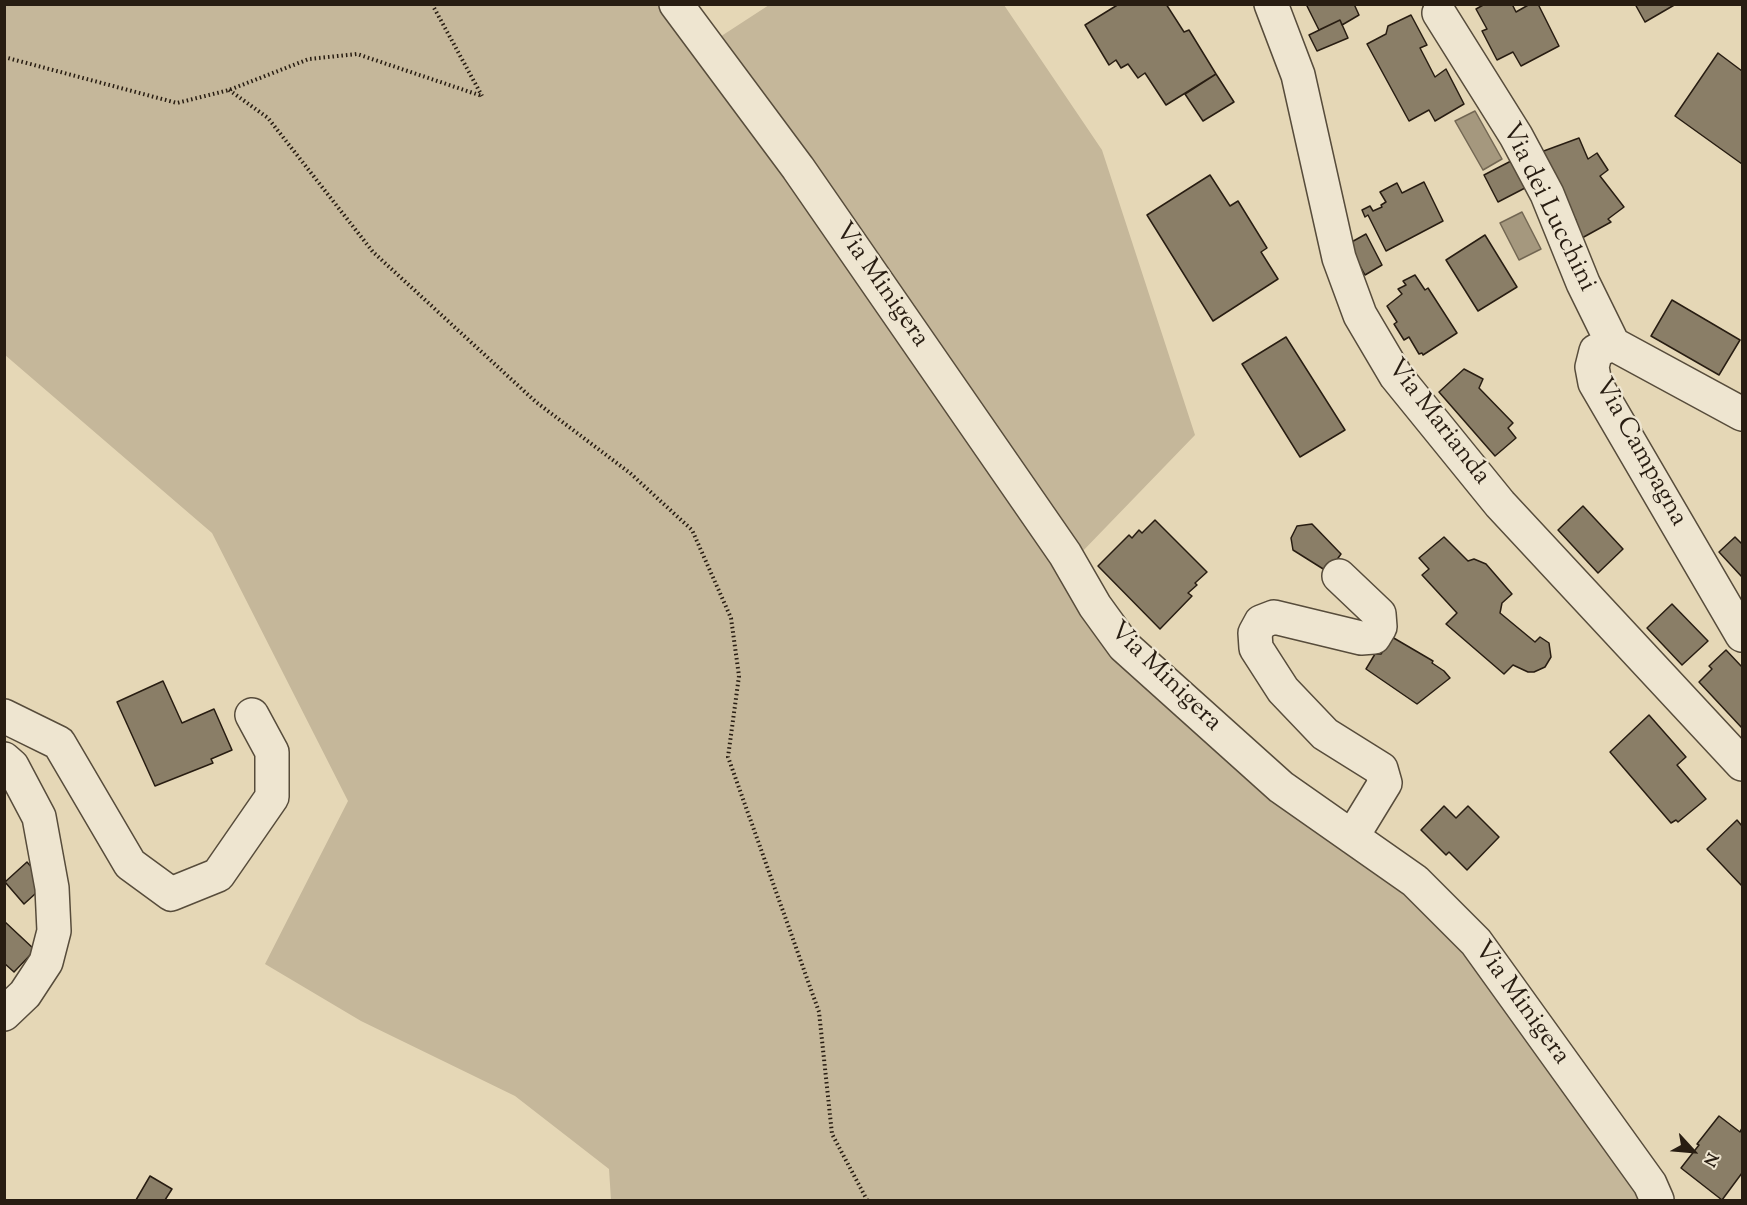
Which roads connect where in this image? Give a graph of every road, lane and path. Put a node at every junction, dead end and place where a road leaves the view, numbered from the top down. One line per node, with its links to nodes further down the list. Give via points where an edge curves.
1 (432, 4): 6 (path, via 482,96 357,54 309,59)
2 (675, 4): 15 (street, Via Minigera, via 804,177 1124,645 1281,787)
3 (1270, 4): 14 (street, Via Marianda, via 1298,75 1339,258 1360,315 1396,376 1500,504)
4 (1439, 13): 7 (street, Via dei Lucchini, via 1542,184)
5 (4, 57): 6 (path, via 177,103)
6 (229, 90): 17 (path, via 268,118 373,252 536,402 630,473 692,530 731,618 739,676 728,757 819,1012 832,1134)
7 (1612, 344): 8 (street, Via Campagna); 10 (street, Via Campagna, via 1596,351 1592,367 1595,383)
8 (1743, 414)
9 (1339, 576): 15 (street, via 1380,614 1380,627 1374,637 1361,638 1274,617 1261,622 1255,633 1256,648 1283,690 1325,734 1381,769 1385,783)
10 (1743, 635)
11 (252, 715): 12 (street, via 272,752 272,796 218,875 171,894 130,864 59,743)
12 (4, 716)
13 (4, 759): 16 (street, via 12,766 39,817 52,888 54,931 45,962 26,994)
14 (1743, 764)
15 (1352, 837): 18 (street, Via Minigera, via 1415,881 1476,942 1650,1184)
16 (4, 1014)
17 (867, 1200)
18 (1657, 1200)

